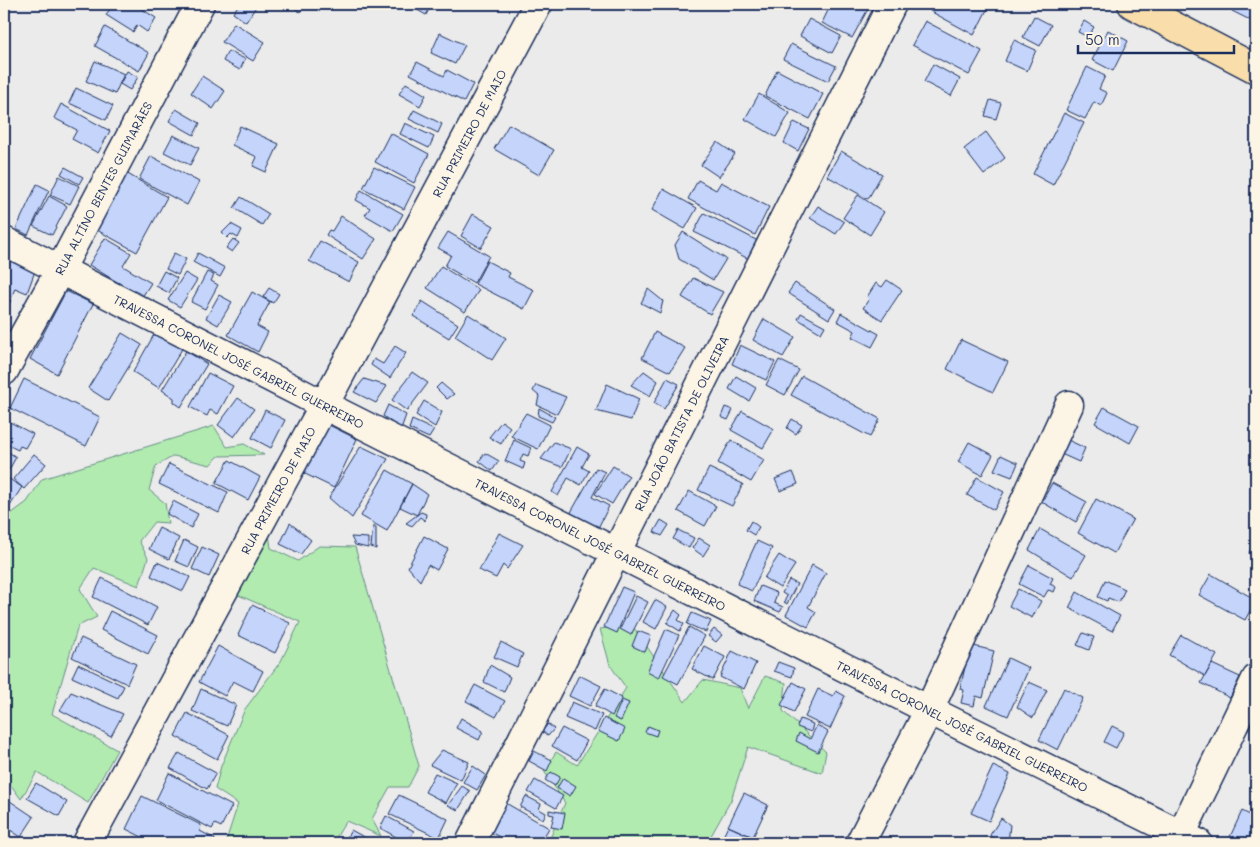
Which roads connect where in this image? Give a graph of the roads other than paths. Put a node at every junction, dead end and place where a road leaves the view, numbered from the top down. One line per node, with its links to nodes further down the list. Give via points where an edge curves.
1 (200, 4): 7 (street, RUA ALTÍNO BENTES GUIMARÃES)
2 (538, 4): 9 (street, RUA PRIMEIRO DE MAIO)
3 (892, 4): 11 (street, RUA JOÃO BATISTA DE OLIVEIRA)
4 (1132, 4): 5 (main road)
5 (1256, 69)
6 (4, 241): 7 (street, TRAVESSA CORONEL JOSÉ GABRIEL GUERREIRO)
7 (60, 270): 8 (street, RUA ALTÍNO BENTES GUIMARÃES); 9 (street, TRAVESSA CORONEL JOSÉ GABRIEL GUERREIRO)
8 (4, 371)
9 (324, 405): 11 (street, TRAVESSA CORONEL JOSÉ GABRIEL GUERREIRO); 15 (street, RUA PRIMEIRO DE MAIO)
10 (1069, 405): 13 (street)
11 (616, 551): 13 (street, TRAVESSA CORONEL JOSÉ GABRIEL GUERREIRO); 16 (street, RUA JOÃO BATISTA DE OLIVEIRA)
12 (1256, 679): 14 (street)
13 (929, 710): 14 (street, TRAVESSA CORONEL JOSÉ GABRIEL GUERREIRO); 17 (street)
14 (1186, 840)
15 (87, 843)
16 (470, 843)
17 (860, 843)

